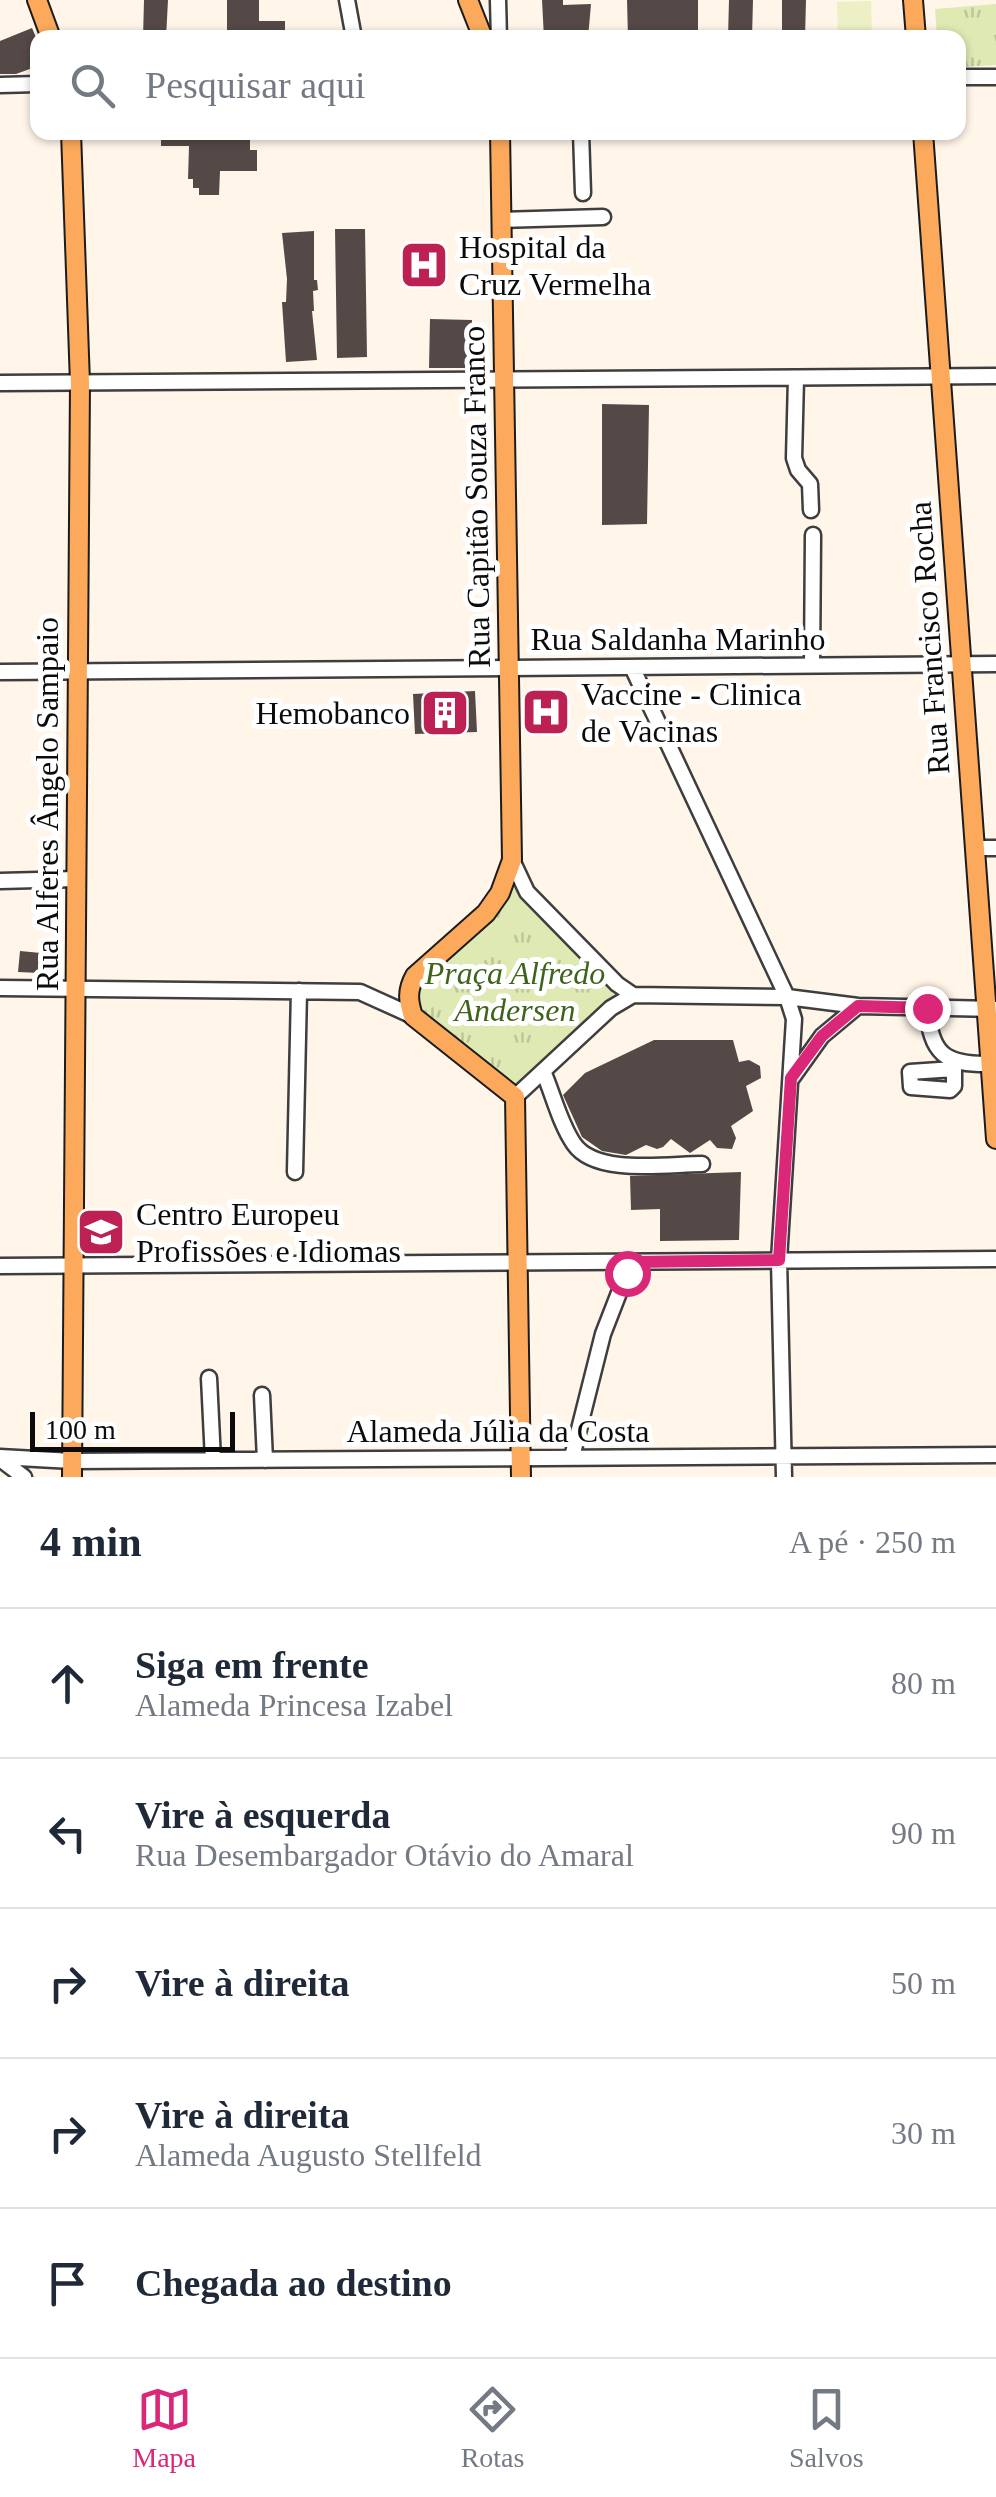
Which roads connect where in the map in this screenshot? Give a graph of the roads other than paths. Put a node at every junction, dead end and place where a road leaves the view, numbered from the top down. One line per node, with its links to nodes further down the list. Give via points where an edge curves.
1 (37, 0): 6 (main road)
2 (347, 0): 7 (street)
3 (469, 0): 8 (main road)
4 (498, 0): 9 (street)
5 (913, 0): 10 (main road)
6 (48, 30)
7 (353, 30)
8 (480, 30)
9 (499, 30)
10 (915, 30)
11 (966, 77): 12 (street)
12 (996, 77)
13 (0, 84): 14 (street)
14 (30, 84)
15 (71, 140): 27 (main road, Rua Alferes Ângelo Sampaio)
16 (500, 140): 21 (main road, Rua Capitão Souza Franco)
17 (582, 140): 19 (street)
18 (924, 140): 23 (main road, Rua Francisco Rocha)
19 (583, 194)
20 (603, 218): 21 (street)
21 (502, 220): 25 (main road, Rua Capitão Souza Franco)
22 (996, 376): 23 (street)
23 (940, 377): 24 (street); 30 (main road, Rua Francisco Rocha)
24 (796, 378): 25 (street); 28 (street, via 794,458 810,484)
25 (504, 380): 27 (street); 34 (main road, Rua Capitão Souza Franco)
26 (0, 383): 27 (street)
27 (80, 383): 35 (main road, Rua Alferes Ângelo Sampaio)
28 (812, 510)
29 (813, 535): 32 (street)
30 (961, 664): 31 (street, Rua Saldanha Marinho); 32 (street, Rua Saldanha Marinho); 37 (main road, Rua Francisco Rocha)
31 (996, 664)
32 (812, 665): 33 (street, Rua Saldanha Marinho)
33 (632, 667): 34 (street, Rua Saldanha Marinho); 46 (street)
34 (509, 668): 35 (street, Rua Saldanha Marinho); 39 (main road, Rua Capitão Souza Franco)
35 (78, 671): 36 (street, Rua Saldanha Marinho); 40 (main road, Rua Alferes Ângelo Sampaio)
36 (0, 672)
37 (975, 848): 38 (street); 49 (main road, Rua Francisco Rocha)
38 (996, 848)
39 (512, 860): 45 (street, via 526,892); 50 (main road, via 486,913 415,976 408,993)
40 (76, 880): 41 (street); 43 (main road, Rua Alferes Ângelo Sampaio)
41 (0, 881)
42 (0, 988): 43 (street)
43 (76, 989): 44 (street); 66 (main road, Rua Alferes Ângelo Sampaio)
44 (299, 992): 50 (street, via 360,992); 60 (street)
45 (633, 995): 46 (street); 55 (street)
46 (787, 997): 47 (street); 56 (street, via 794,1019)
47 (858, 1006): 48 (street); 56 (street, via 822,1036)
48 (927, 1008): 49 (street); 51 (street)
49 (991, 1009): 52 (main road, Rua Francisco Rocha)
50 (413, 1016): 57 (main road)
51 (936, 1050): 53 (street); 54 (street)
52 (990, 1064): 53 (street); 58 (main road, Rua Francisco Rocha)
53 (954, 1065): 54 (street); 54 (street, via 950,1090 911,1087 910,1072)
54 (927, 1070)
55 (543, 1071): 57 (street); 59 (street, via 575,1146 592,1159 615,1166)
56 (791, 1078): 62 (street)
57 (516, 1097): 64 (main road)
58 (996, 1139)
59 (702, 1164)
60 (295, 1172)
61 (996, 1259): 62 (street)
62 (779, 1260): 63 (street); 70 (street)
63 (631, 1262): 64 (street); 72 (street, via 599,1348)
64 (518, 1263): 66 (street); 75 (main road)
65 (0, 1266): 66 (street)
66 (72, 1267): 76 (main road, Rua Alferes Ângelo Sampaio)
67 (209, 1378): 73 (street)
68 (262, 1394): 74 (street)
69 (996, 1454): 70 (street, Alameda Júlia da Costa)
70 (784, 1456): 72 (street, Alameda Júlia da Costa); 78 (street)
71 (0, 1458): 76 (street, Alameda Júlia da Costa); 77 (street)
72 (572, 1458): 75 (street, Alameda Júlia da Costa)
73 (213, 1460): 74 (street, Alameda Júlia da Costa); 76 (street, Alameda Júlia da Costa)
74 (266, 1460): 75 (street, Alameda Júlia da Costa)
75 (521, 1468)
76 (72, 1469)
77 (24, 1477)
78 (784, 1477)

